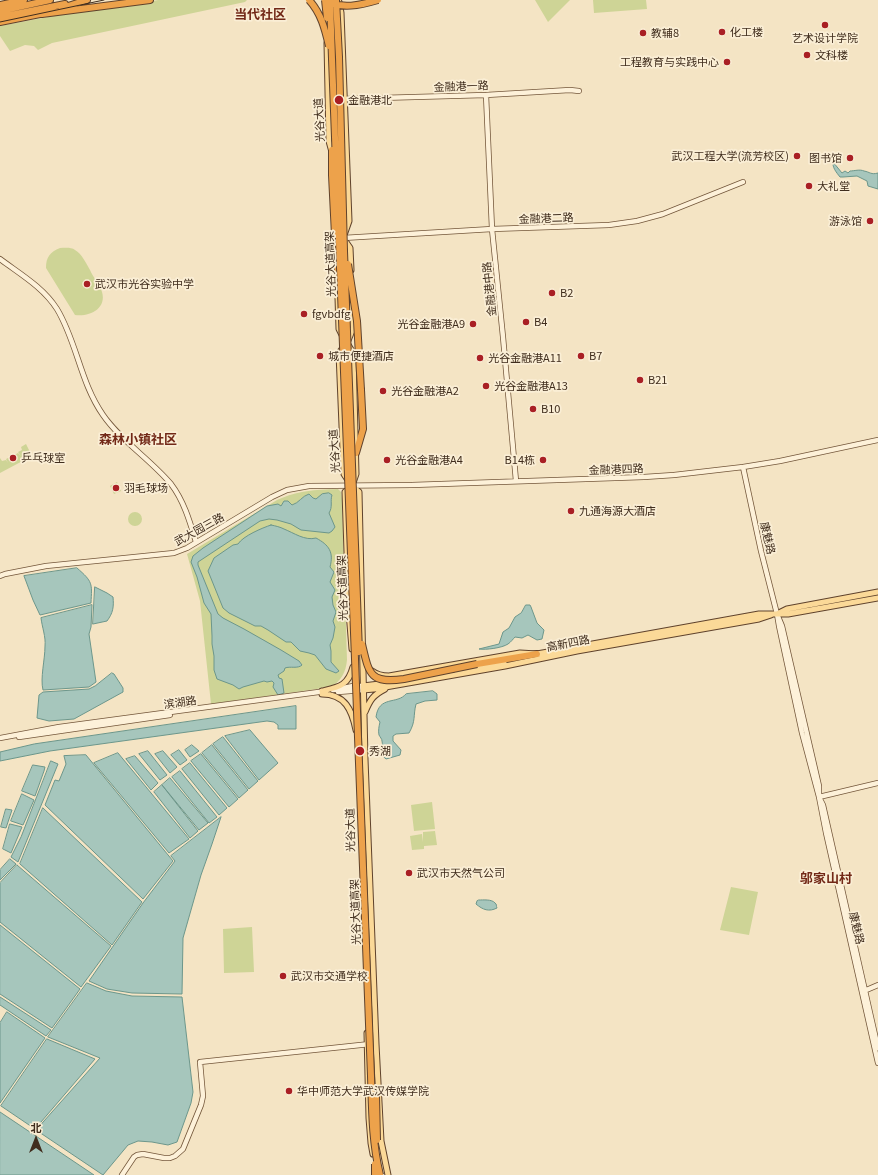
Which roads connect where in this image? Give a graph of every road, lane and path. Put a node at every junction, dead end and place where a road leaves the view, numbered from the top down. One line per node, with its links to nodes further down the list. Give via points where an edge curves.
1 (24, 0): 13 (highway)
2 (50, 0): 14 (highway)
3 (87, 0): 14 (highway)
4 (134, 0): 12 (highway)
5 (150, 0): 12 (highway)
6 (309, 0): 20 (highway, bridge, via 324,26)
7 (326, 0): 11 (highway, bridge, via 348,6); 19 (highway, bridge); 27 (main road, 光谷大道, via 330,141 334,164 336,222)
8 (330, 0): 19 (highway, 光谷大道高架, bridge)
9 (338, 0): 17 (highway, 光谷大道高架, bridge); 23 (main road, 光谷大道, via 341,13)
10 (343, 0): 17 (highway, bridge)
11 (378, 0)
12 (121, 3): 14 (highway)
13 (0, 5)
14 (41, 8): 15 (highway); 16 (highway); 18 (highway)
15 (0, 11)
16 (0, 17)
17 (337, 21): 28 (highway, 光谷大道高架, bridge)
18 (0, 22)
19 (331, 43): 20 (highway, 光谷大道高架, bridge)
20 (332, 59): 24 (highway, 光谷大道高架, bridge)
21 (578, 91): 22 (street, 金融港一路)
22 (486, 95): 23 (street, 金融港一路); 26 (street, 金融港中路)
23 (344, 99): 27 (main road, 光谷大道, via 349,221)
24 (334, 119): 30 (highway, bridge, via 332,175); 62 (highway, 光谷大道高架, bridge, via 373,1136)
25 (743, 182): 26 (street, 金融港二路, via 663,214 637,221 609,225)
26 (492, 229): 27 (street, 金融港二路); 35 (street, 金融港中路)
27 (343, 238): 30 (main road, 光谷大道, via 338,249); 31 (main road, 光谷大道, via 350,248 353,328)
28 (344, 251): 33 (highway, bridge, via 357,320 363,429); 41 (highway, 光谷大道高架, bridge)
29 (0, 259): 37 (street, via 39,288 56,308 96,404 113,428 171,484 183,505)
30 (338, 275): 31 (main road, 光谷大道, via 339,328)
31 (347, 343): 33 (main road, 光谷大道, via 353,353); 36 (main road, 光谷大道, via 339,354 344,474)
32 (878, 440): 34 (street, 金融港四路)
33 (356, 453): 36 (main road, 光谷大道, via 356,474)
34 (743, 467): 35 (street, 金融港四路, via 644,477); 42 (street, 康魅路)
35 (516, 481): 36 (street, 金融港四路)
36 (352, 486): 37 (street, 武大园三路, via 309,486 287,490); 43 (main road, 光谷大道, via 359,492); 45 (main road, 光谷大道, via 345,492)
37 (196, 542): 38 (street, 武大园三路, via 174,553 46,566)
38 (0, 576)
39 (878, 592): 42 (main road, 高新四路, via 787,609)
40 (878, 598): 42 (main road, 高新四路)
41 (358, 613): 44 (highway, bridge, via 367,666 381,680 400,679); 63 (highway, 光谷大道高架, bridge, via 377,1140)
42 (777, 614): 44 (main road, 高新四路, via 759,614); 46 (main road, 高新四路); 54 (street, 康魅路, via 782,626 819,786)
43 (362, 647): 44 (main road, 高新四路, via 366,664 375,674 382,676 520,653); 47 (main road, 光谷大道)
44 (537, 654): 47 (main road, 高新四路, via 514,661)
45 (353, 667): 48 (main road, 光谷大道); 49 (main road, via 348,681)
46 (393, 686): 47 (main road, 高新四路); 50 (main road, via 376,694 370,700)
47 (363, 688): 48 (street, 滨湖路); 50 (main road, 光谷大道)
48 (353, 689): 49 (street, 滨湖路); 51 (main road, 光谷大道)
49 (322, 692): 51 (main road, via 335,696 348,706); 52 (street, 滨湖路)
50 (364, 723): 58 (main road, 光谷大道)
51 (357, 733): 57 (main road, 光谷大道)
52 (0, 740)
53 (878, 783): 54 (street)
54 (819, 797): 56 (street, 康魅路)
55 (878, 985): 56 (street)
56 (864, 991): 59 (street, 康魅路); 60 (street, 康魅路)
57 (367, 1044): 58 (street); 61 (street, via 200,1062 202,1105 182,1149 170,1158 137,1154); 62 (main road, 光谷大道, via 371,1143)
58 (376, 1044): 64 (main road, 光谷大道, via 381,1141)
59 (878, 1048)
60 (878, 1063)
61 (122, 1175)
62 (378, 1175)
63 (384, 1175)
64 (388, 1175)

